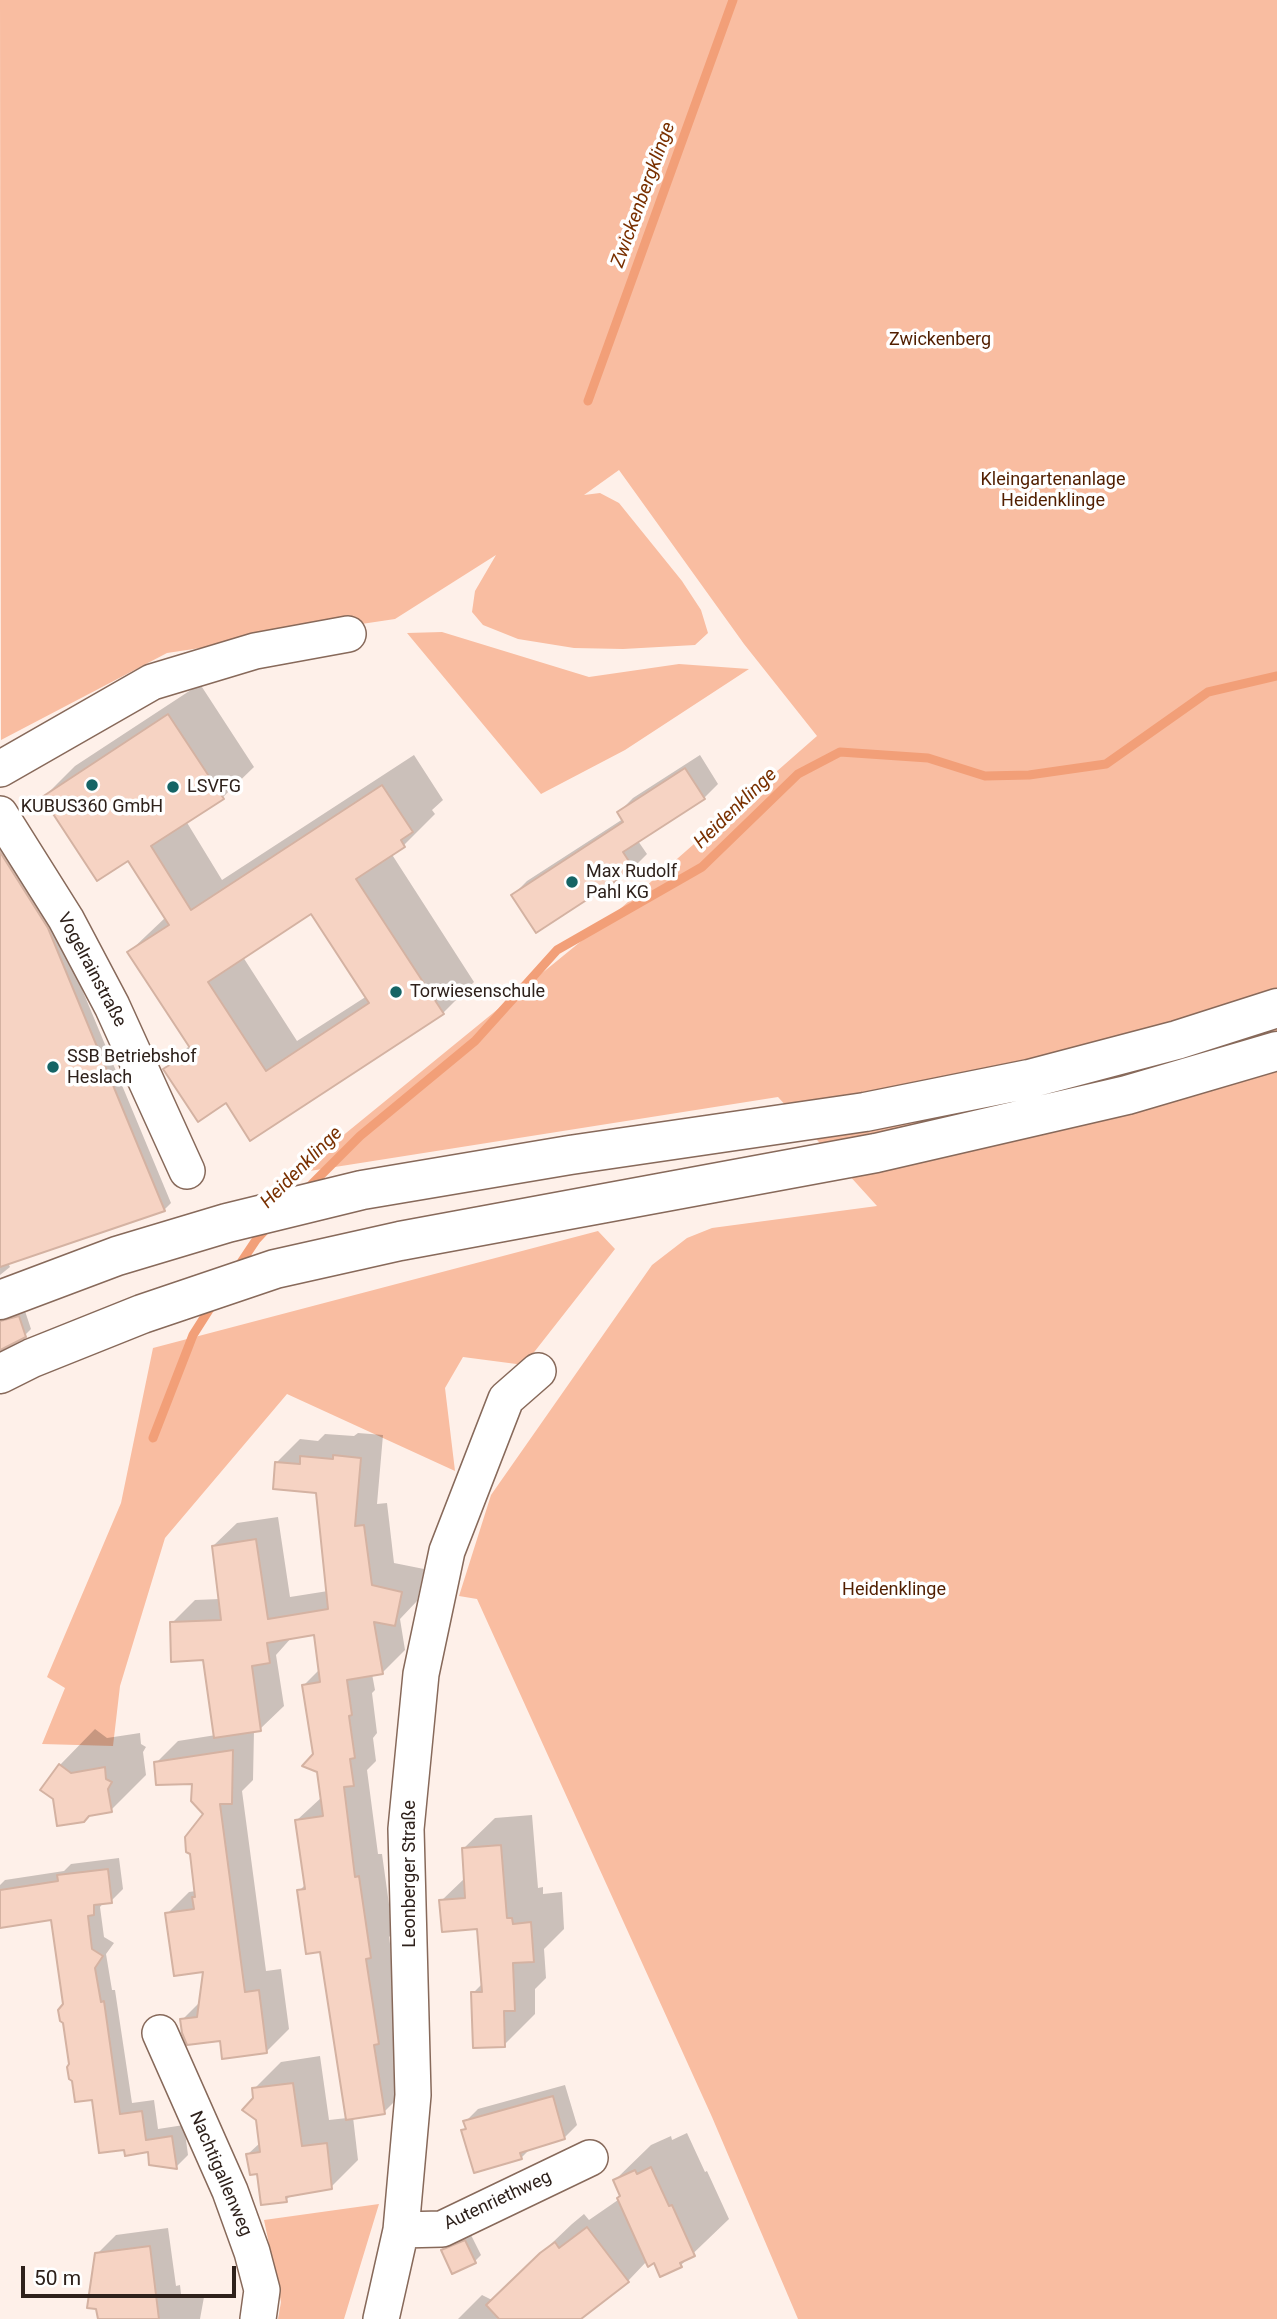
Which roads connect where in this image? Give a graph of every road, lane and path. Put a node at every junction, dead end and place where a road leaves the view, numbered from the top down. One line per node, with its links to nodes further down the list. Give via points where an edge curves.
1 (348, 634): 2 (street, via 255,650 152,682)
2 (0, 769)
3 (0, 814): 6 (street, Vogelrainstraße, via 112,1006)
4 (1277, 1008): 7 (highway, via 1029,1079 864,1112 362,1191 117,1256)
5 (1277, 1051): 9 (highway, via 1128,1095 876,1153 400,1241 275,1269 142,1314)
6 (187, 1171)
7 (0, 1300)
8 (538, 1371): 12 (street, Leonberger Straße, via 506,1399 447,1551 421,1674 406,1829 413,2095)
9 (0, 1374)
10 (160, 2033): 13 (street, Nachtigallenweg, via 253,2252 262,2290)
11 (590, 2158): 12 (street, Autenriethweg, via 442,2229)
12 (401, 2230): 14 (street, Leonberger Straße)
13 (258, 2319)
14 (381, 2319)

